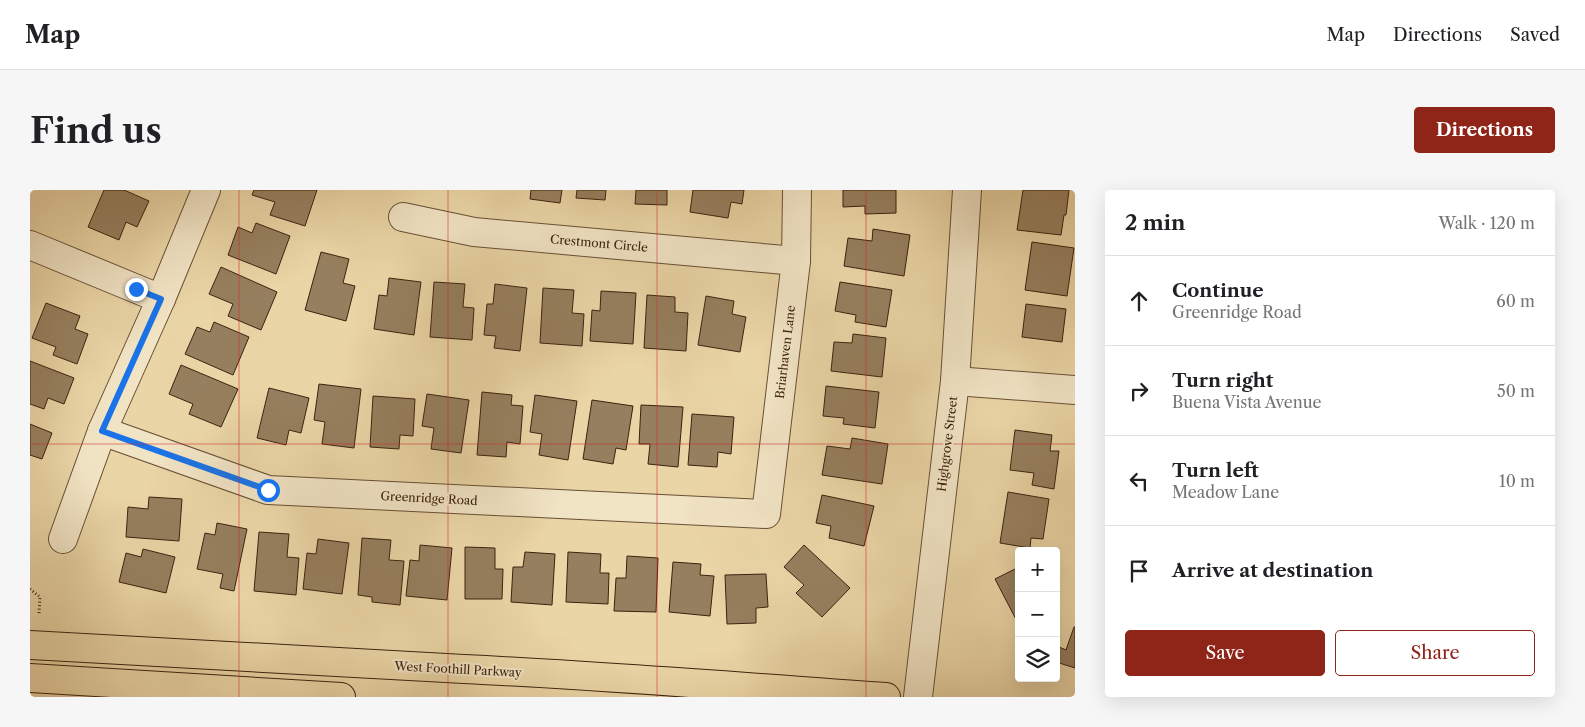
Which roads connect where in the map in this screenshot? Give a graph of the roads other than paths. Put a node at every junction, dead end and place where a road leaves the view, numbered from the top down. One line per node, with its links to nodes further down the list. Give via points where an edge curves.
1 (206, 190): 7 (street)
2 (797, 190): 6 (street, Briarhaven Lane)
3 (967, 190): 8 (street, Highgrove Street)
4 (403, 216): 6 (street, Crestmont Circle, via 474,232)
5 (30, 245): 7 (street)
6 (796, 261): 11 (street, Briarhaven Lane)
7 (161, 299): 10 (street)
8 (954, 381): 9 (street); 17 (street, Highgrove Street)
9 (1075, 390)
10 (102, 431): 11 (street, Greenridge Road, via 268,490); 12 (street)
11 (766, 514)
12 (63, 539)
13 (30, 645): 16 (main road, West Foothill Parkway, via 726,684)
14 (30, 678): 15 (main road)
15 (341, 697)
16 (886, 697)
17 (918, 697)

